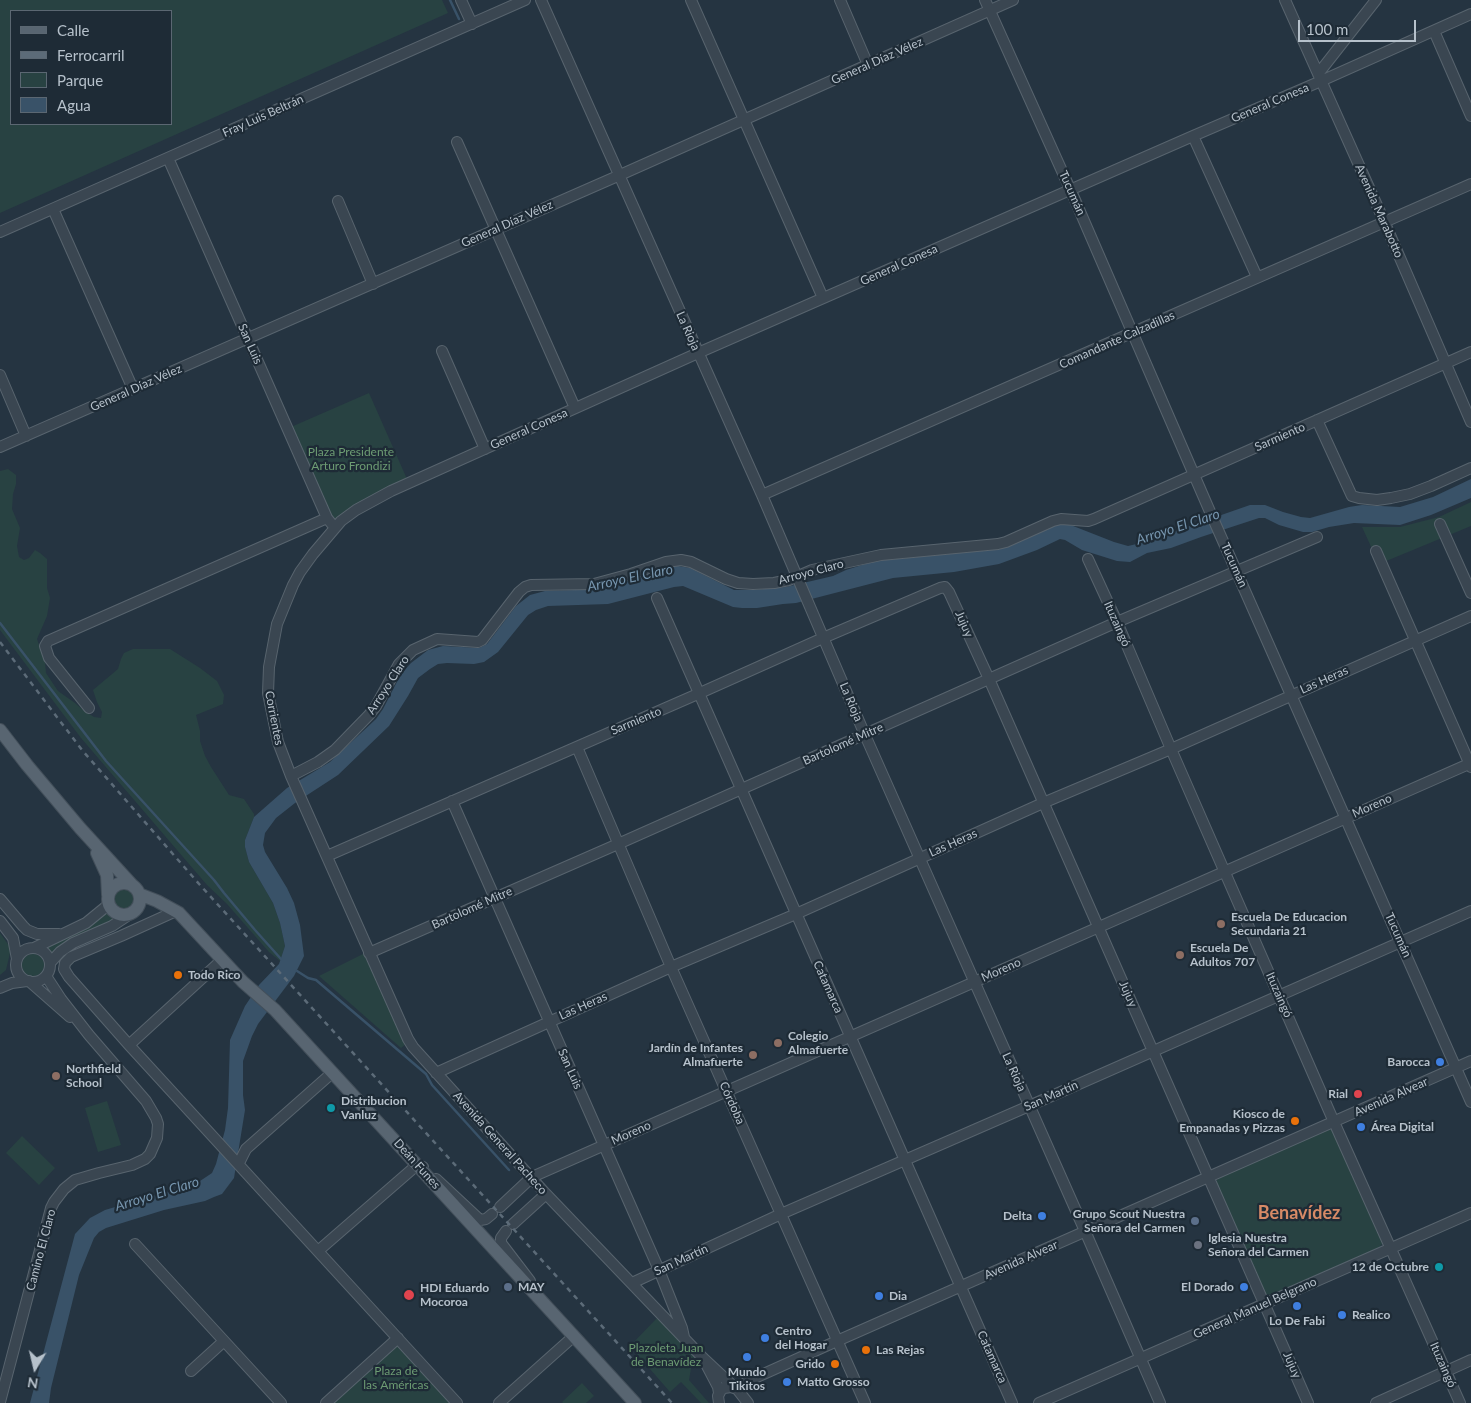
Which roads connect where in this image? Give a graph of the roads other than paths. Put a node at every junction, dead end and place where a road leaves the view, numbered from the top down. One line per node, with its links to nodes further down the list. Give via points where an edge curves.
1 (461, 0): 12 (street)
2 (525, 0): 12 (street, Fray Luis Beltrán)
3 (541, 0): 21 (street, La Rioja)
4 (690, 0): 17 (street)
5 (840, 0): 14 (street)
6 (985, 0): 10 (street, Tucumán)
7 (1013, 0): 10 (street, General Díaz Vélez)
8 (1285, 0): 15 (street, Avenida Marabotto)
9 (1376, 0): 15 (street)
10 (990, 10): 14 (street, General Díaz Vélez); 23 (street, Tucumán)
11 (1471, 14): 13 (street, General Conesa)
12 (472, 24): 20 (street, Fray Luis Beltrán)
13 (1434, 30): 15 (street, General Conesa); 16 (street)
14 (868, 65): 17 (street, General Díaz Vélez)
15 (1319, 78): 18 (street, General Conesa); 26 (street, Avenida Marabotto)
16 (1471, 116)
17 (743, 119): 21 (street, General Díaz Vélez); 31 (street)
18 (1193, 136): 23 (street, General Conesa); 29 (street)
19 (457, 142): 27 (street)
20 (168, 158): 25 (street, Fray Luis Beltrán); 33 (street, San Luis)
21 (620, 175): 27 (street, General Díaz Vélez); 36 (street, La Rioja)
22 (1471, 184): 26 (street, Comandante Calzadillas)
23 (1071, 190): 31 (street, General Conesa); 32 (street, Tucumán)
24 (338, 201): 30 (street)
25 (52, 209): 28 (street, Fray Luis Beltrán); 39 (street)
26 (1384, 221): 29 (street, Comandante Calzadillas); 37 (street, Avenida Marabotto)
27 (496, 228): 30 (street, General Díaz Vélez); 40 (street)
28 (0, 232)
29 (1257, 277): 32 (street, Comandante Calzadillas)
30 (373, 284): 33 (street, General Díaz Vélez)
31 (823, 298): 36 (street, General Conesa)
32 (1133, 333): 47 (street, Tucumán); 48 (street, Comandante Calzadillas)
33 (248, 338): 39 (street, General Díaz Vélez); 49 (street, San Luis)
34 (442, 351): 45 (street)
35 (1471, 352): 37 (street, Sarmiento)
36 (698, 353): 40 (street, General Conesa); 48 (street, La Rioja)
37 (1445, 363): 41 (street, Sarmiento); 42 (street, Avenida Marabotto)
38 (0, 375): 43 (street)
39 (134, 389): 43 (street, General Díaz Vélez)
40 (575, 408): 45 (street, General Conesa)
41 (1317, 420): 46 (street, via 1352,496 1366,500 1391,498); 47 (street, Sarmiento)
42 (1471, 422)
43 (26, 436): 44 (street, General Díaz Vélez)
44 (0, 447)
45 (485, 449): 52 (street, General Conesa, via 391,491 356,510)
46 (1471, 468)
47 (1194, 475): 50 (street, Sarmiento); 56 (street, Tucumán)
48 (762, 495): 57 (street, La Rioja)
49 (327, 518): 52 (street, San Luis); 68 (street, via 48,641 45,646 49,658)
50 (1088, 521): 57 (street, Arroyo Claro, via 1061,519 998,544 882,555 812,570)
51 (1440, 524): 59 (street)
52 (335, 528): 74 (street, Corrientes, via 293,585 277,624 271,650 268,693 278,742)
53 (1317, 536): 56 (street, Bartolomé Mitre)
54 (1376, 551): 64 (street)
55 (1088, 559): 62 (street, Ituzaingó)
56 (1236, 571): 62 (street, Bartolomé Mitre); 67 (street, Tucumán)
57 (797, 578): 63 (street, La Rioja); 74 (street, Arroyo Claro, via 774,583 738,582 681,560 594,584 525,587 482,640 437,639 413,650 399,664 376,706 363,721 335,750)
58 (945, 587): 63 (street, Sarmiento); 65 (street, Jujuy)
59 (1471, 593)
60 (657, 598): 66 (street, Catamarca)
61 (1471, 616): 64 (street, Las Heras)
62 (1117, 622): 65 (street, Bartolomé Mitre); 72 (street, Ituzaingó)
63 (823, 638): 66 (street, Sarmiento); 70 (street, La Rioja)
64 (1415, 640): 67 (street, Las Heras); 73 (street)
65 (989, 680): 70 (street, Bartolomé Mitre); 77 (street, Jujuy)
66 (700, 693): 71 (street, Sarmiento); 75 (street, Catamarca)
67 (1292, 695): 72 (street, Las Heras); 78 (street, Tucumán)
68 (89, 708)
69 (0, 730): 79 (main road)
70 (865, 734): 75 (street, Bartolomé Mitre); 82 (street, La Rioja)
71 (577, 747): 76 (street, Sarmiento); 80 (street, Córdoba)
72 (1171, 748): 77 (street, Las Heras); 83 (street, Ituzaingó)
73 (1470, 764): 78 (street, Moreno)
74 (292, 778): 81 (street, Corrientes)
75 (742, 788): 80 (street, Bartolomé Mitre); 91 (street, Catamarca)
76 (452, 801): 81 (street, Sarmiento); 86 (street, San Luis)
77 (1044, 803): 82 (street, Las Heras); 93 (street, Jujuy)
78 (1346, 818): 83 (street, Moreno); 95 (street, Tucumán)
79 (80, 828): 84 (main road); 87 (main road, via 105,868 109,882)
80 (618, 844): 86 (street, Bartolomé Mitre); 101 (street, Córdoba)
81 (327, 856): 97 (street, Avenida General Pacheco)
82 (920, 858): 91 (street, Las Heras); 105 (street, La Rioja)
83 (1225, 871): 93 (street, Moreno); 107 (street, Ituzaingó)
84 (137, 891): 87 (main road, via 120,884 112,889); 88 (main road, Deán Funes); 90 (main road, via 139,905)
85 (0, 898): 94 (street, via 28,930 37,934)
86 (495, 898): 97 (street, Bartolomé Mitre); 108 (street, San Luis)
87 (108, 901): 90 (main road, via 111,910 120,915); 94 (street, via 86,923)
88 (174, 910): 90 (main road, via 152,904); 98 (main road, Deán Funes); 111 (street, via 65,962 66,973)
89 (1471, 910): 95 (street, San Martín)
90 (133, 912): 99 (street, via 73,944)
91 (796, 914): 101 (street, Las Heras); 110 (street, Catamarca)
92 (0, 921): 100 (street, via 13,938)
93 (1098, 927): 105 (street, Moreno); 112 (street, Jujuy)
94 (63, 935): 96 (street)
95 (1401, 942): 107 (street, San Martín); 114 (street, Tucumán)
96 (34, 948): 99 (street, via 44,953); 100 (street, via 22,952)
97 (369, 952): 116 (street, Avenida General Pacheco, via 408,1039)
98 (222, 960): 111 (street); 115 (main road, Deán Funes, via 275,1010)
99 (50, 962): 102 (street)
100 (17, 963): 103 (street, via 20,975); 104 (street, via 10,976)
101 (671, 967): 108 (street, Las Heras); 117 (street, Córdoba)
102 (46, 976): 103 (street, via 38,981); 109 (street, Camino El Claro)
103 (28, 981): 106 (street); 109 (street, Camino El Claro)
104 (0, 982)
105 (975, 982): 110 (street, Moreno); 119 (street, La Rioja)
106 (0, 988)
107 (1279, 995): 112 (street, San Martín); 120 (street, Ituzaingó)
108 (549, 1022): 116 (street, Las Heras); 121 (street, San Luis)
109 (89, 1034): 153 (street, Camino El Claro, via 146,1101 158,1124 158,1138 145,1160 75,1180 54,1202)
110 (851, 1037): 117 (street, Moreno); 122 (street, Catamarca)
111 (130, 1045): 123 (street)
112 (1153, 1051): 119 (street, San Martín); 126 (street, Jujuy)
113 (1471, 1061): 114 (street, Avenida Alvear)
114 (1456, 1068): 118 (street, Tucumán); 120 (street, Avenida Alvear)
115 (332, 1073): 123 (street, via 246,1149); 124 (main road, Deán Funes)
116 (436, 1073): 125 (street, Avenida General Pacheco)
117 (727, 1090): 121 (street, Moreno); 131 (street, Córdoba)
118 (1471, 1102)
119 (1029, 1106): 122 (street, San Martín); 132 (street, La Rioja)
120 (1334, 1122): 126 (street, Avenida Alvear); 134 (street, Ituzaingó)
121 (604, 1145): 125 (street, Moreno); 136 (street, San Luis)
122 (905, 1161): 131 (street, San Martín); 138 (street, Catamarca)
123 (239, 1163): 135 (street)
124 (417, 1165): 130 (street, via 425,1168 480,1220); 135 (street); 139 (main road, Deán Funes)
125 (532, 1177): 127 (street, Avenida General Pacheco); 128 (street, Moreno)
126 (1209, 1177): 132 (street, Avenida Alvear); 140 (street, Jujuy)
127 (546, 1194): 137 (street, Avenida General Pacheco); 139 (street, via 501,1238 501,1243 531,1283)
128 (500, 1207)
129 (1471, 1213): 134 (street, General Manuel Belgrano)
130 (492, 1214)
131 (781, 1214): 136 (street, San Martín); 145 (street, Córdoba)
132 (1086, 1232): 138 (street, Avenida Alvear); 147 (street, La Rioja)
133 (135, 1244): 144 (street)
134 (1391, 1248): 140 (street, General Manuel Belgrano); 150 (street, Ituzaingó)
135 (318, 1251): 142 (street)
136 (659, 1270): 137 (street, San Martín); 143 (street, San Luis)
137 (632, 1283): 143 (street, Avenida General Pacheco)
138 (961, 1286): 145 (street, Avenida Alvear); 161 (street, Catamarca)
139 (530, 1289): 141 (main road, Deán Funes)
140 (1265, 1304): 147 (street, General Manuel Belgrano); 164 (street, Jujuy)
141 (574, 1336): 157 (street); 158 (main road, Deán Funes)
142 (398, 1338): 155 (street); 156 (street)
143 (684, 1338): 146 (street, Avenida General Pacheco)
144 (224, 1341): 149 (street); 154 (street)
145 (837, 1341): 151 (street, Avenida Alvear, via 748,1381); 160 (street, Córdoba)
146 (704, 1358): 151 (street, Avenida General Pacheco); 152 (street)
147 (1140, 1358): 162 (street, General Manuel Belgrano); 163 (street, La Rioja)
148 (1471, 1360): 150 (street)
149 (191, 1371)
150 (1446, 1372): 165 (street); 166 (street, Ituzaingó)
151 (738, 1393): 152 (street, Avenida Alvear, via 727,1387 721,1390); 159 (street, Avenida General Pacheco)
152 (719, 1398)
153 (0, 1402)
154 (281, 1403)
155 (326, 1403)
156 (457, 1403)
157 (499, 1403)
158 (635, 1403)
159 (748, 1403)
160 (865, 1403)
161 (1012, 1403)
162 (1039, 1403)
163 (1160, 1403)
164 (1308, 1403)
165 (1376, 1403)
166 (1460, 1403)

